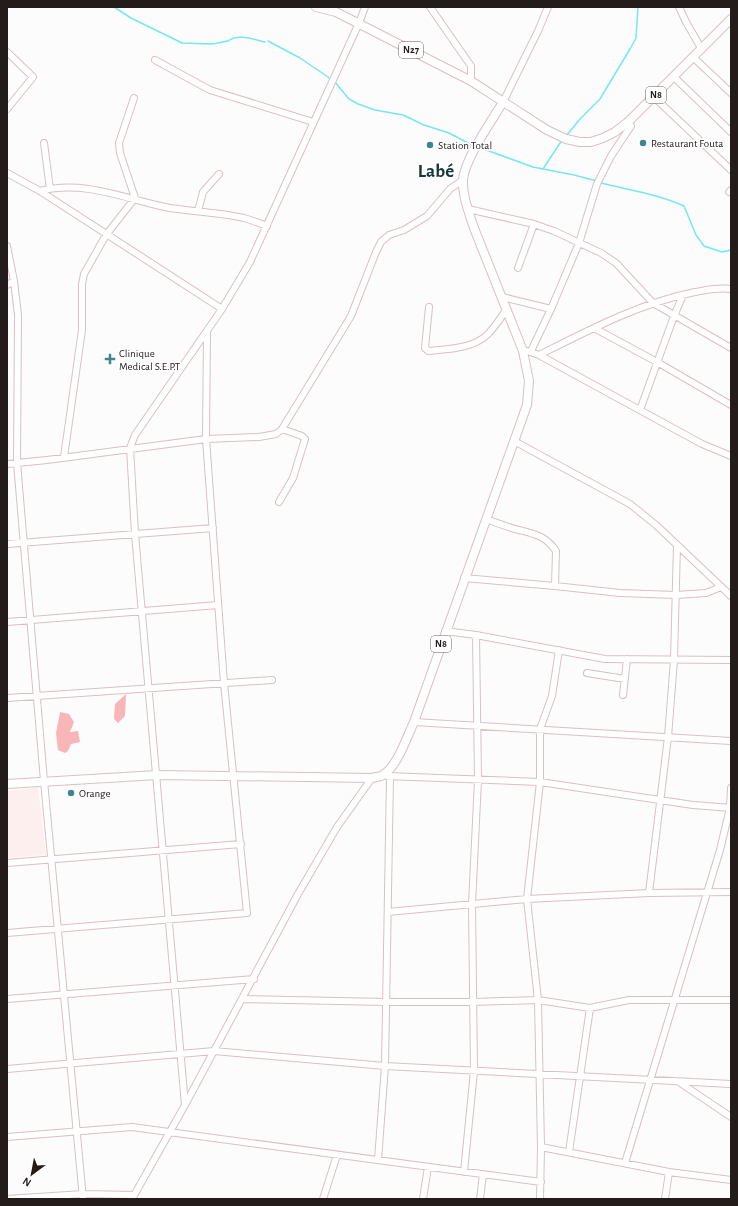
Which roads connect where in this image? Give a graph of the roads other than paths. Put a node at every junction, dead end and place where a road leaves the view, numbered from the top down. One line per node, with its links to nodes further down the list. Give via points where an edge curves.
1 (316, 7): 6 (main road, N27, via 336,12)
2 (365, 7): 6 (street)
3 (430, 7): 13 (street, via 471,66)
4 (548, 7): 17 (street)
5 (679, 7): 8 (street)
6 (359, 23): 13 (main road, N27); 19 (street)
7 (729, 24): 8 (main road, N8)
8 (701, 48): 10 (main road, N8)
9 (7, 52): 18 (street, via 33,77)
10 (693, 57): 12 (main road, N8); 14 (street)
11 (154, 60): 19 (street, via 210,90)
12 (674, 77): 15 (main road, N8); 21 (street)
13 (471, 81): 17 (main road, N27)
14 (731, 93)
15 (654, 97): 20 (main road, N8); 23 (street)
16 (134, 98): 29 (street, via 119,143)
17 (503, 102): 20 (main road, N8, via 547,130 580,142 603,138); 26 (main road, N8, via 474,152)
18 (7, 109)
19 (313, 122): 33 (street)
20 (628, 122): 35 (street, via 631,126 598,182)
21 (731, 132)
22 (44, 143): 27 (street)
23 (731, 170)
24 (7, 173): 28 (street)
25 (219, 174): 31 (street, via 203,192)
26 (463, 180): 30 (main road, N8); 57 (street, via 450,189 427,216 404,230 389,235 381,242 351,316)
27 (50, 189): 28 (street); 29 (street, via 90,188)
28 (40, 191): 34 (street)
29 (135, 198): 31 (street, via 165,207); 34 (street)
30 (468, 209): 32 (street); 42 (main road, N8)
31 (198, 211): 33 (street, via 243,218)
32 (534, 224): 35 (street); 37 (street)
33 (267, 226): 45 (street, via 250,262)
34 (106, 235): 45 (street); 62 (street, via 84,274 82,284 82,330)
35 (579, 243): 43 (street, via 616,263); 47 (street)
36 (7, 246): 38 (street)
37 (518, 268)
38 (14, 281): 39 (street); 63 (street, via 18,315)
39 (7, 285)
40 (731, 289): 41 (street, via 720,287)
41 (684, 295): 43 (street); 48 (street)
42 (502, 297): 46 (main road, N8); 47 (street)
43 (653, 303): 48 (street); 49 (street)
44 (429, 308): 46 (street, via 425,348 428,351 466,346 480,340 488,334)
45 (222, 309): 50 (street)
46 (507, 309): 52 (main road, N8)
47 (551, 309): 52 (street)
48 (674, 316): 51 (street); 54 (street)
49 (594, 328): 53 (street); 54 (street)
50 (207, 330): 58 (street); 60 (street, via 135,435)
51 (731, 348)
52 (527, 351): 53 (street); 59 (main road, N8, via 527,405)
53 (539, 354): 56 (street)
54 (658, 362): 55 (street); 56 (street)
55 (731, 405)
56 (640, 410): 61 (street, via 702,444)
57 (282, 429): 58 (street, via 276,434 259,437); 65 (street, via 305,439 293,478)
58 (206, 439): 60 (street); 67 (street)
59 (514, 441): 66 (main road, N8); 71 (street, via 630,504)
60 (130, 448): 62 (street); 68 (street)
61 (731, 456)
62 (64, 457): 63 (street)
63 (17, 463): 64 (street); 69 (street)
64 (7, 464)
65 (279, 502)
66 (486, 519): 72 (main road, N8); 73 (street, via 536,534 547,542 556,551)
67 (212, 528): 68 (street); 77 (street)
68 (135, 534): 69 (street); 78 (street)
69 (24, 543): 70 (street); 79 (street)
70 (7, 544)
71 (677, 546): 74 (street); 75 (street)
72 (464, 578): 73 (street); 81 (main road, N8)
73 (556, 586): 75 (street, via 620,593)
74 (721, 587): 75 (street, via 706,593); 76 (street)
75 (676, 595): 85 (street)
76 (731, 596)
77 (218, 605): 78 (street); 90 (street)
78 (142, 611): 79 (street); 91 (street)
79 (30, 620): 80 (street); 93 (street)
80 (7, 622)
81 (445, 631): 82 (street); 95 (main road, N8)
82 (476, 635): 83 (street); 96 (street)
83 (558, 650): 84 (street, via 605,659); 97 (street, via 552,696)
84 (627, 659): 85 (street); 88 (street)
85 (674, 660): 86 (street); 98 (street)
86 (731, 660)
87 (587, 673): 88 (street)
88 (625, 679): 92 (street)
89 (272, 680): 90 (street)
90 (224, 683): 91 (street); 101 (street)
91 (149, 688): 93 (street); 100 (street)
92 (623, 695)
93 (36, 696): 94 (street); 106 (street)
94 (7, 698)
95 (414, 722): 96 (street); 102 (main road, N8, via 394,764)
96 (477, 725): 97 (street); 105 (street)
97 (540, 729): 98 (street); 107 (street)
98 (668, 737): 99 (street); 110 (street)
99 (731, 741)
100 (157, 776): 101 (main road); 106 (main road); 113 (street)
101 (233, 776): 104 (main road); 112 (street)
102 (382, 776): 103 (street); 104 (main road)
103 (390, 777): 105 (street); 121 (street)
104 (372, 778): 125 (street, via 337,827 298,894)
105 (478, 780): 107 (street); 120 (street)
106 (44, 782): 108 (main road); 114 (street)
107 (540, 782): 110 (street); 119 (street)
108 (7, 784)
109 (731, 788): 111 (street)
110 (661, 801): 111 (street); 118 (street)
111 (730, 808): 117 (street)
112 (241, 844): 113 (street); 122 (street, via 247,913)
113 (164, 851): 114 (street); 122 (street)
114 (51, 860): 115 (street); 123 (street)
115 (7, 863)
116 (731, 892): 117 (street)
117 (708, 893): 118 (street); 131 (street)
118 (649, 894): 119 (street)
119 (527, 900): 120 (street); 130 (street)
120 (472, 904): 121 (street); 134 (street)
121 (388, 912): 133 (street)
122 (170, 919): 123 (street); 126 (street)
123 (58, 929): 124 (street); 127 (street)
124 (7, 934)
125 (254, 979): 126 (street); 129 (street)
126 (175, 985): 127 (street); 137 (street)
127 (64, 994): 128 (street); 138 (street)
128 (7, 999)
129 (242, 999): 133 (street); 136 (street)
130 (538, 1000): 134 (street); 135 (street); 142 (street)
131 (674, 1000): 132 (street); 135 (street, via 629,1000); 144 (street)
132 (731, 1000)
133 (386, 1002): 134 (street); 139 (street)
134 (473, 1002): 141 (street)
135 (590, 1008): 143 (street)
136 (214, 1051): 137 (street); 139 (street); 147 (street)
137 (181, 1053): 138 (street); 147 (street)
138 (70, 1063): 140 (street); 149 (street)
139 (385, 1066): 141 (street); 155 (street)
140 (7, 1069)
141 (474, 1071): 142 (street); 158 (street)
142 (540, 1074): 143 (street); 152 (street)
143 (580, 1076): 144 (street); 153 (street)
144 (650, 1080): 145 (street); 156 (street)
145 (678, 1081): 146 (street); 148 (street)
146 (731, 1084)
147 (185, 1105): 150 (street)
148 (731, 1117)
149 (77, 1132): 150 (street, via 132,1128); 151 (street); 163 (street)
150 (170, 1133): 154 (street); 164 (street)
151 (7, 1137)
152 (541, 1147): 153 (street); 162 (street)
153 (569, 1152): 156 (street)
154 (337, 1155): 155 (street); 166 (street)
155 (378, 1160): 157 (street)
156 (625, 1163): 159 (street)
157 (428, 1167): 158 (street); 167 (street)
158 (464, 1172): 160 (street)
159 (669, 1172): 161 (street); 170 (street)
160 (483, 1174): 162 (street); 168 (street)
161 (731, 1180)
162 (541, 1182): 169 (street)
163 (83, 1196): 164 (street); 165 (street)
164 (133, 1197)
165 (7, 1199)
166 (323, 1199)
167 (423, 1199)
168 (480, 1199)
169 (540, 1199)
170 (665, 1199)

